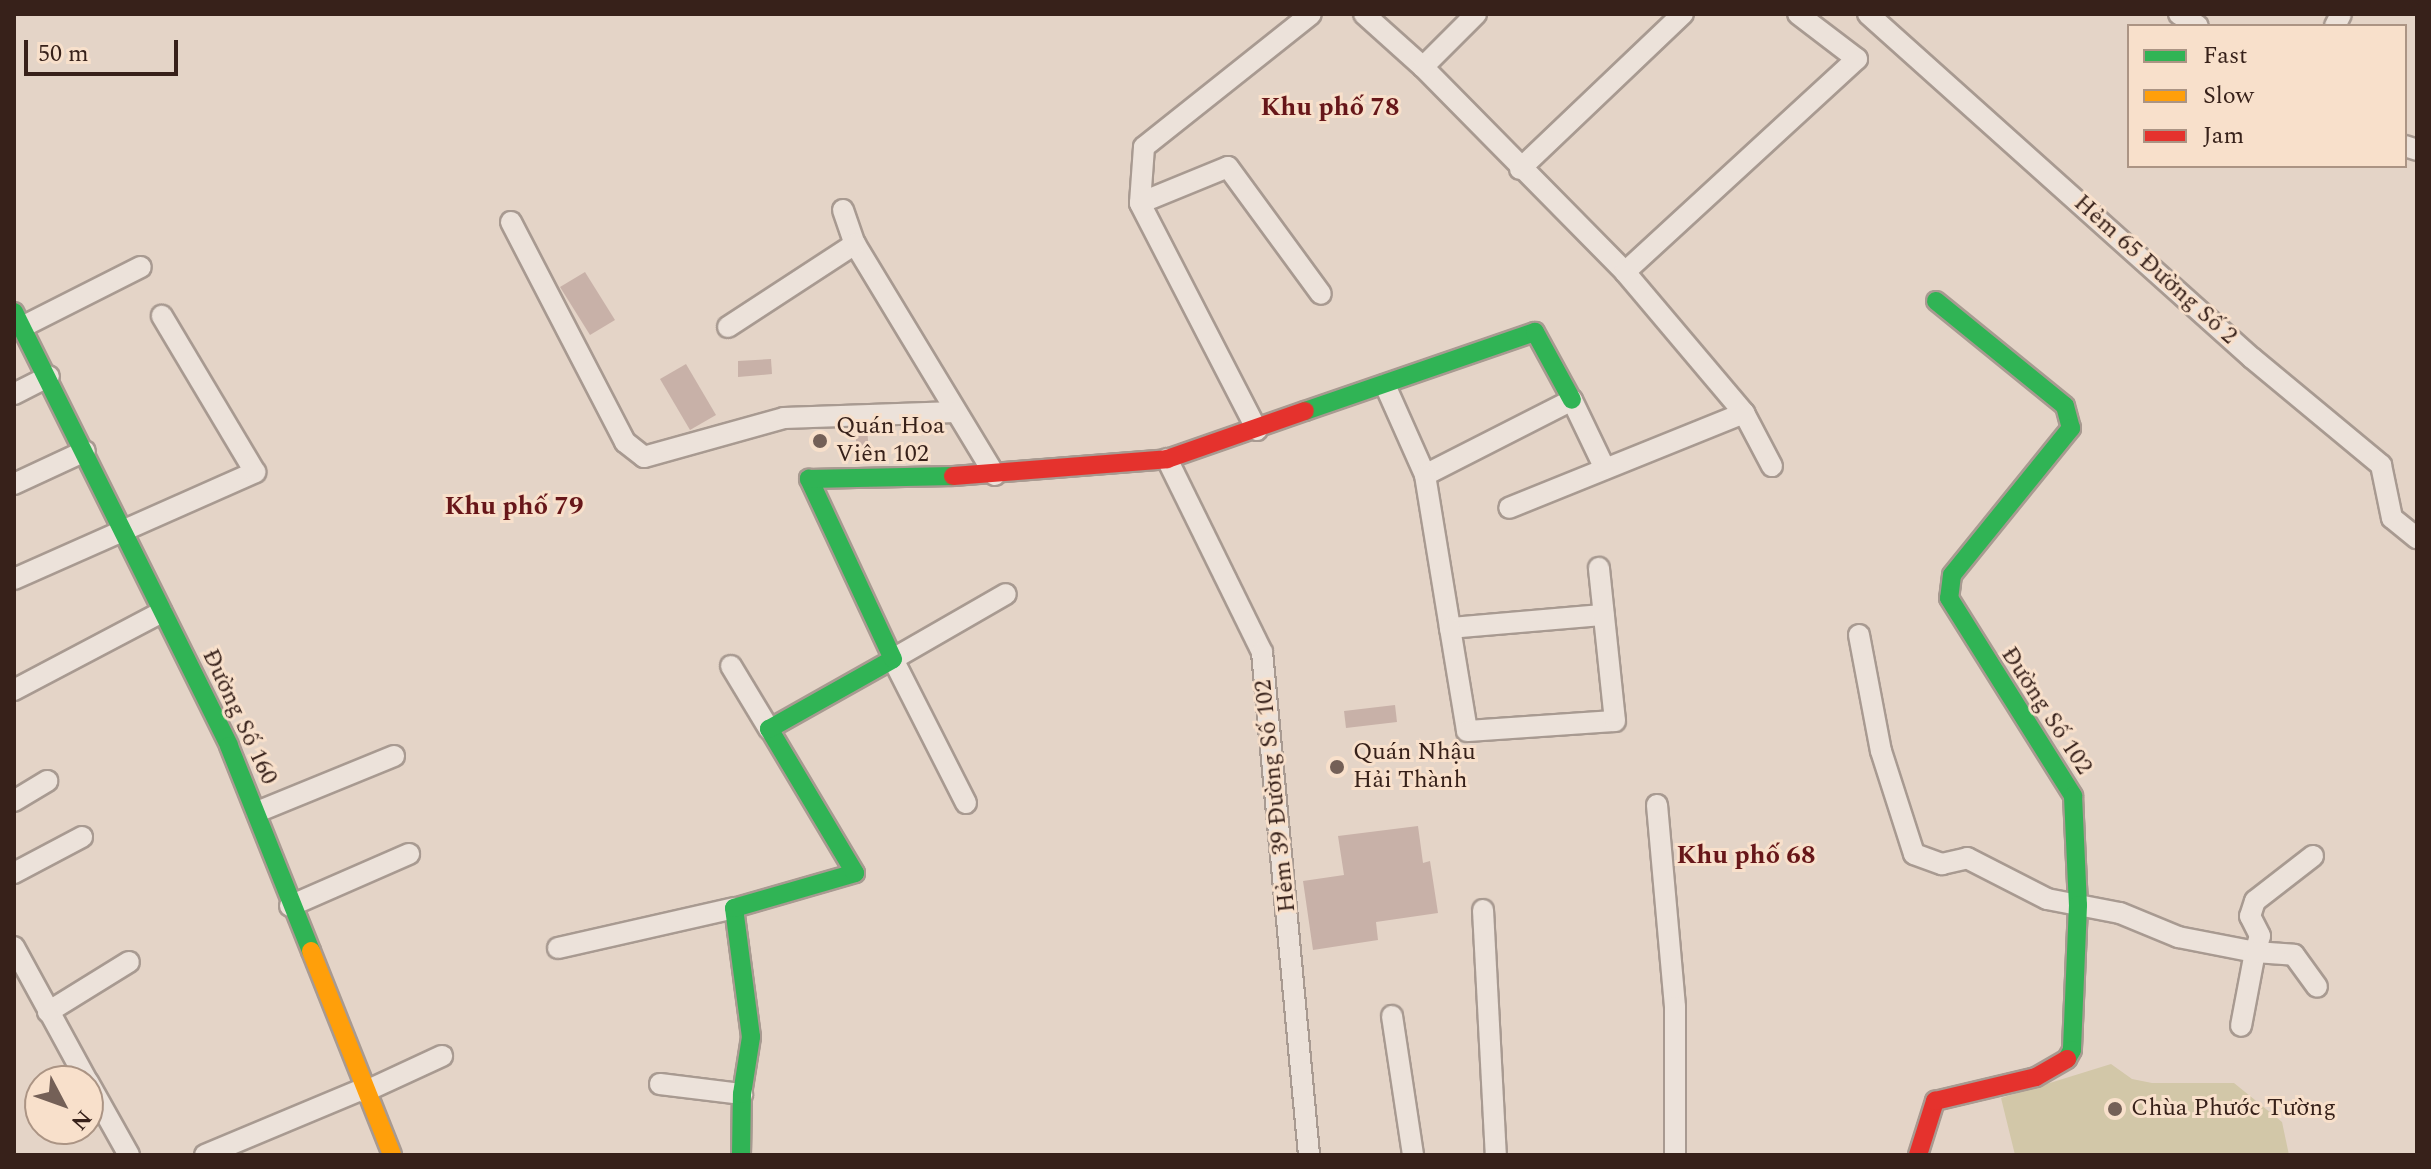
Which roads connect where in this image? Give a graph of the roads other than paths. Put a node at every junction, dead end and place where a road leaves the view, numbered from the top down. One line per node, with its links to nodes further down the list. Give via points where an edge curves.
1 (1311, 14): 9 (street, via 1144,147)
2 (1364, 14): 7 (street)
3 (1476, 14): 7 (street)
4 (1683, 14): 8 (street)
5 (1798, 14): 14 (street, via 1857,59)
6 (1868, 14): 36 (street, Hẻm 65 Đường Số 2, via 2252,358 2381,465 2392,518)
7 (1423, 67): 8 (street)
8 (1520, 169): 14 (street)
9 (1140, 203): 15 (street, via 1228,167); 26 (street)
10 (843, 210): 12 (street)
11 (511, 222): 24 (street, via 625,442 644,457 784,418)
12 (855, 244): 19 (street); 24 (street)
13 (141, 267): 18 (street)
14 (1625, 272): 25 (street)
15 (1321, 294)
16 (1936, 301): 58 (street, Đường Số 102, via 2065,406 2071,428 1952,575 1949,598 2073,796)
17 (162, 316): 35 (street, via 255,472)
18 (18, 319): 20 (street, Đường Số 160)
19 (728, 327)
20 (49, 376): 22 (street); 27 (street, Đường Số 160)
21 (1385, 385): 23 (street, via 1535,332); 26 (street); 32 (street)
22 (14, 394)
23 (1572, 400): 30 (street); 32 (street)
24 (955, 412): 31 (street)
25 (1744, 413): 29 (street); 30 (street)
26 (1257, 430): 28 (street)
27 (85, 451): 33 (street); 35 (street, Đường Số 160)
28 (1167, 459): 31 (street); 80 (street, Hẻm 39 Đường Số 102, via 1262,652)
29 (1772, 466)
30 (1605, 469): 34 (street)
31 (995, 475): 44 (street, via 809,479)
32 (1425, 475): 42 (street)
33 (14, 484)
34 (1509, 508)
35 (121, 529): 38 (street); 40 (street, Đường Số 160)
36 (2417, 538)
37 (1599, 568): 41 (street)
38 (14, 579)
39 (1006, 594): 44 (street)
40 (162, 612): 46 (street); 53 (street, Đường Số 160)
41 (1603, 615): 42 (street); 42 (street, via 1615,721 1467,731)
42 (1450, 628)
43 (1859, 635): 58 (street, via 1881,751 1914,854 1942,864 1967,858 2047,899)
44 (893, 659): 47 (street); 51 (street)
45 (731, 666): 47 (street)
46 (14, 690)
47 (769, 729): 60 (street, via 855,873)
48 (394, 756): 53 (street)
49 (47, 781): 50 (street)
50 (14, 801)
51 (966, 803)
52 (1657, 805): 83 (street, via 1675,1007)
53 (257, 812): 59 (street, Đường Số 160)
54 (82, 837): 57 (street)
55 (409, 854): 59 (street)
56 (2313, 856): 64 (street, via 2255,901 2250,916 2260,936)
57 (14, 873)
58 (2078, 905): 64 (street, via 2120,913 2178,937); 84 (street, Đường Số 102, via 2072,1050 2066,1062 2036,1077 1935,1101)
59 (290, 906): 73 (street, Đường Số 160)
60 (734, 908): 63 (street); 74 (street, via 751,1037)
61 (1483, 910): 82 (street)
62 (14, 947): 67 (street)
63 (558, 948)
64 (2255, 952): 66 (street, via 2294,955); 69 (street)
65 (129, 962): 67 (street)
66 (2317, 987)
67 (48, 1012): 71 (street)
68 (1392, 1016): 81 (street)
69 (2241, 1026)
70 (442, 1056): 73 (street)
71 (78, 1065)
72 (660, 1084): 74 (street)
73 (363, 1090): 78 (street); 79 (street, Đường Số 160)
74 (742, 1094): 76 (street)
75 (104, 1110): 77 (street)
76 (742, 1153)
77 (129, 1155)
78 (205, 1155)
79 (392, 1155)
80 (1309, 1155)
81 (1413, 1155)
82 (1496, 1155)
83 (1675, 1155)
84 (1918, 1155)

